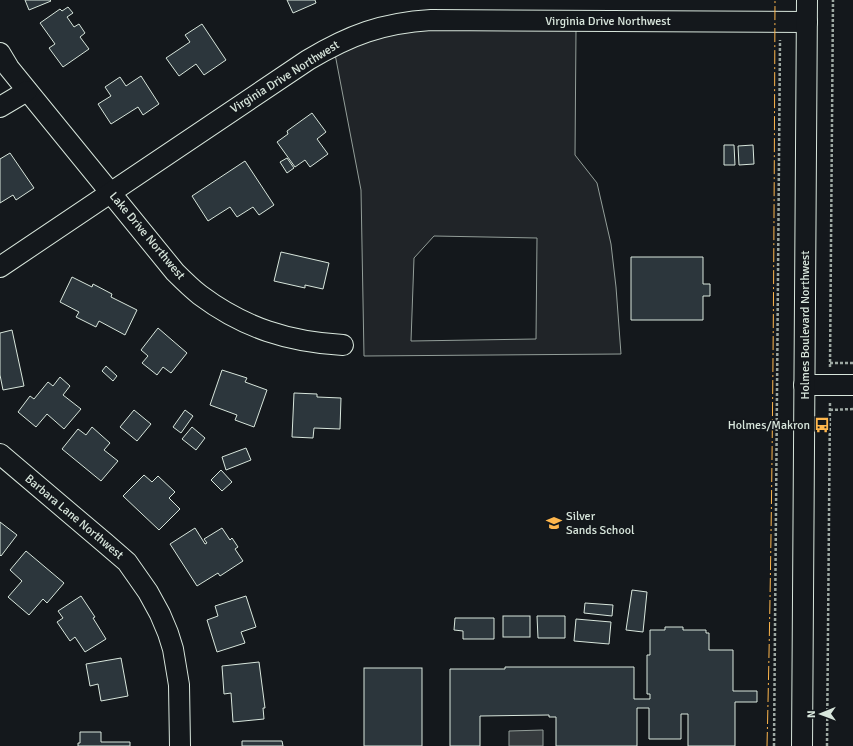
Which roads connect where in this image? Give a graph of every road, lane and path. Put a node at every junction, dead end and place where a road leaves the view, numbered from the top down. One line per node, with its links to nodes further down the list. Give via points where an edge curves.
1 (807, 0): 3 (street, Holmes Boulevard Northwest)
2 (780, 22): 3 (street, Virginia Drive Northwest); 7 (street, Virginia Drive Northwest, via 431,20 371,29 342,41 308,60); 18 (path)
3 (807, 22): 12 (street, Holmes Boulevard Northwest)
4 (0, 53): 5 (street, Lake Drive Northwest)
5 (28, 91): 6 (street); 7 (street, Lake Drive Northwest)
6 (0, 107)
7 (110, 193): 8 (street, Virginia Drive Northwest); 9 (street, Lake Drive Northwest, via 175,272 226,313 256,328 285,338)
8 (0, 267)
9 (343, 345)
10 (830, 363): 11 (path)
11 (853, 363)
12 (804, 385): 13 (street); 19 (street, Holmes Boulevard Northwest)
13 (853, 385)
14 (830, 410): 15 (path)
15 (853, 410)
16 (0, 454): 17 (street, Barbara Lane Northwest, via 127,562 148,592 160,614 172,649 179,685)
17 (180, 746)
18 (774, 746)
19 (802, 746)

